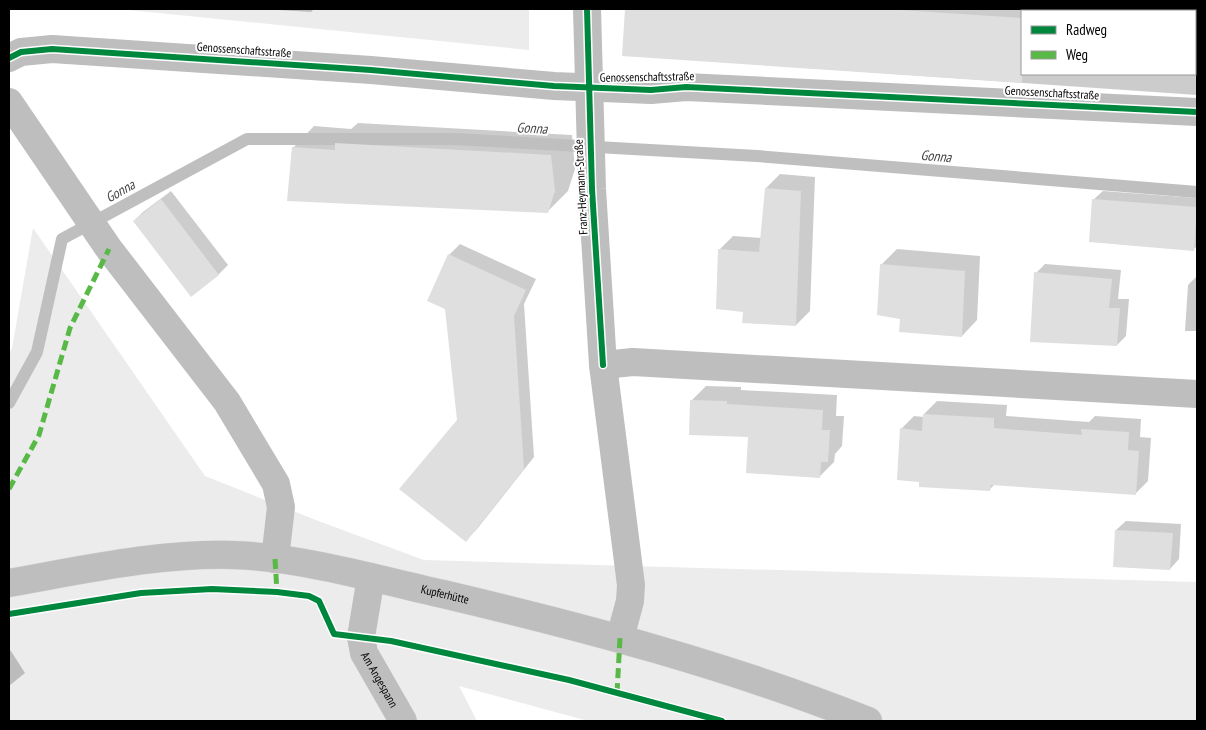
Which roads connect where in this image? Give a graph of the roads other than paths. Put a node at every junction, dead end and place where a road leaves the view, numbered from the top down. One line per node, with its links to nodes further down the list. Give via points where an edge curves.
1 (587, 9): 3 (street, Franz-Heymann-Straße)
2 (9, 58): 3 (street, Genossenschaftsstraße, via 21,52 52,49)
3 (589, 88): 5 (street, Genossenschaftsstraße, via 651,90 686,86); 6 (street, Franz-Heymann-Straße)
4 (9, 102): 8 (street, via 103,240 228,402 276,484 281,507)
5 (1197, 112)
6 (603, 365): 7 (street, via 633,362); 11 (street, Franz-Heymann-Straße, via 631,585)
7 (1197, 394)
8 (275, 559): 9 (street, Kupferhütte); 10 (street, Kupferhütte, via 231,555 161,559)
9 (371, 577): 11 (street, Kupferhütte); 12 (street, Am Angespann, via 361,637 364,652)
10 (9, 583)
11 (620, 638): 13 (street, Kupferhütte, via 739,674)
12 (403, 721)
13 (868, 721)

